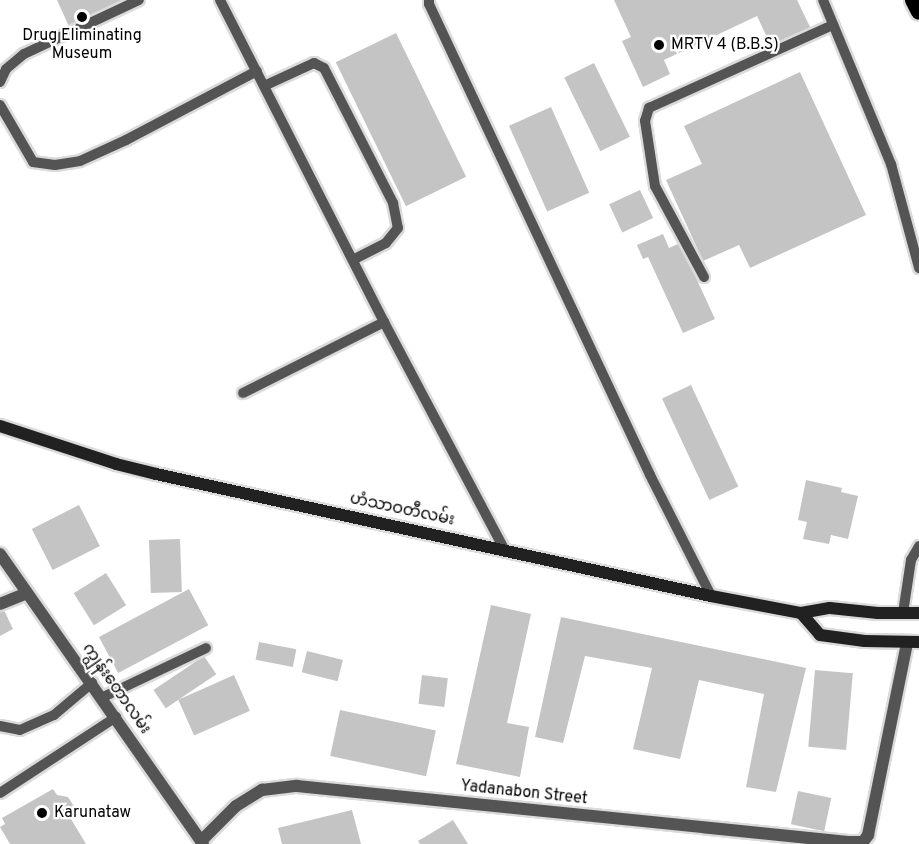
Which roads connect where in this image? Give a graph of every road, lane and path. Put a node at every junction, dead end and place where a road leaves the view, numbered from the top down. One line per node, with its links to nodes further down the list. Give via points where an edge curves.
1 (139, 0): 9 (lane, via 24,54 6,69)
2 (220, 0): 8 (lane)
3 (429, 0): 22 (lane, via 650,475)
4 (823, 0): 7 (lane)
5 (913, 0): 6 (highway)
6 (919, 12)
7 (833, 25): 13 (lane, via 891,164); 14 (lane, via 650,108 645,121 655,186)
8 (257, 71): 10 (lane); 11 (lane, via 126,140 80,161 55,165 33,162)
9 (0, 82)
10 (264, 86): 12 (lane); 12 (lane, via 314,63 324,68 393,203 398,228 386,243)
11 (0, 105)
12 (353, 260): 15 (lane)
13 (919, 268)
14 (704, 277)
15 (384, 322): 16 (lane); 19 (lane)
16 (243, 393)
17 (0, 426): 19 (main road, ဟံသာဝတီလမ်း, via 156,474)
18 (919, 546): 25 (lane, via 911,560)
19 (504, 549): 22 (main road, ဟံသာဝတီလမ်း)
20 (0, 554): 21 (street, ကျွန်းတောလမ်း)
21 (27, 592): 23 (street); 29 (street, ကျွန်းတောလမ်း)
22 (711, 596): 24 (main road, ဟံသာဝတီလမ်း)
23 (0, 604)
24 (801, 613): 25 (main road, via 830,608); 27 (main road, via 820,635)
25 (903, 613): 26 (main road)
26 (919, 613)
27 (913, 642): 35 (street)
28 (206, 648): 30 (lane)
29 (92, 683): 30 (street, ကျွန်းတောလမ်း); 32 (lane, via 54,715 20,730)
30 (102, 697): 31 (street, ကျွန်းတောလမ်း)
31 (116, 717): 33 (lane); 34 (street, ကျွန်းတောလမ်း)
32 (0, 726)
33 (0, 793)
34 (202, 843): 35 (street, Yadanabon Street, via 236,806 262,790 297,786)
35 (863, 843)

